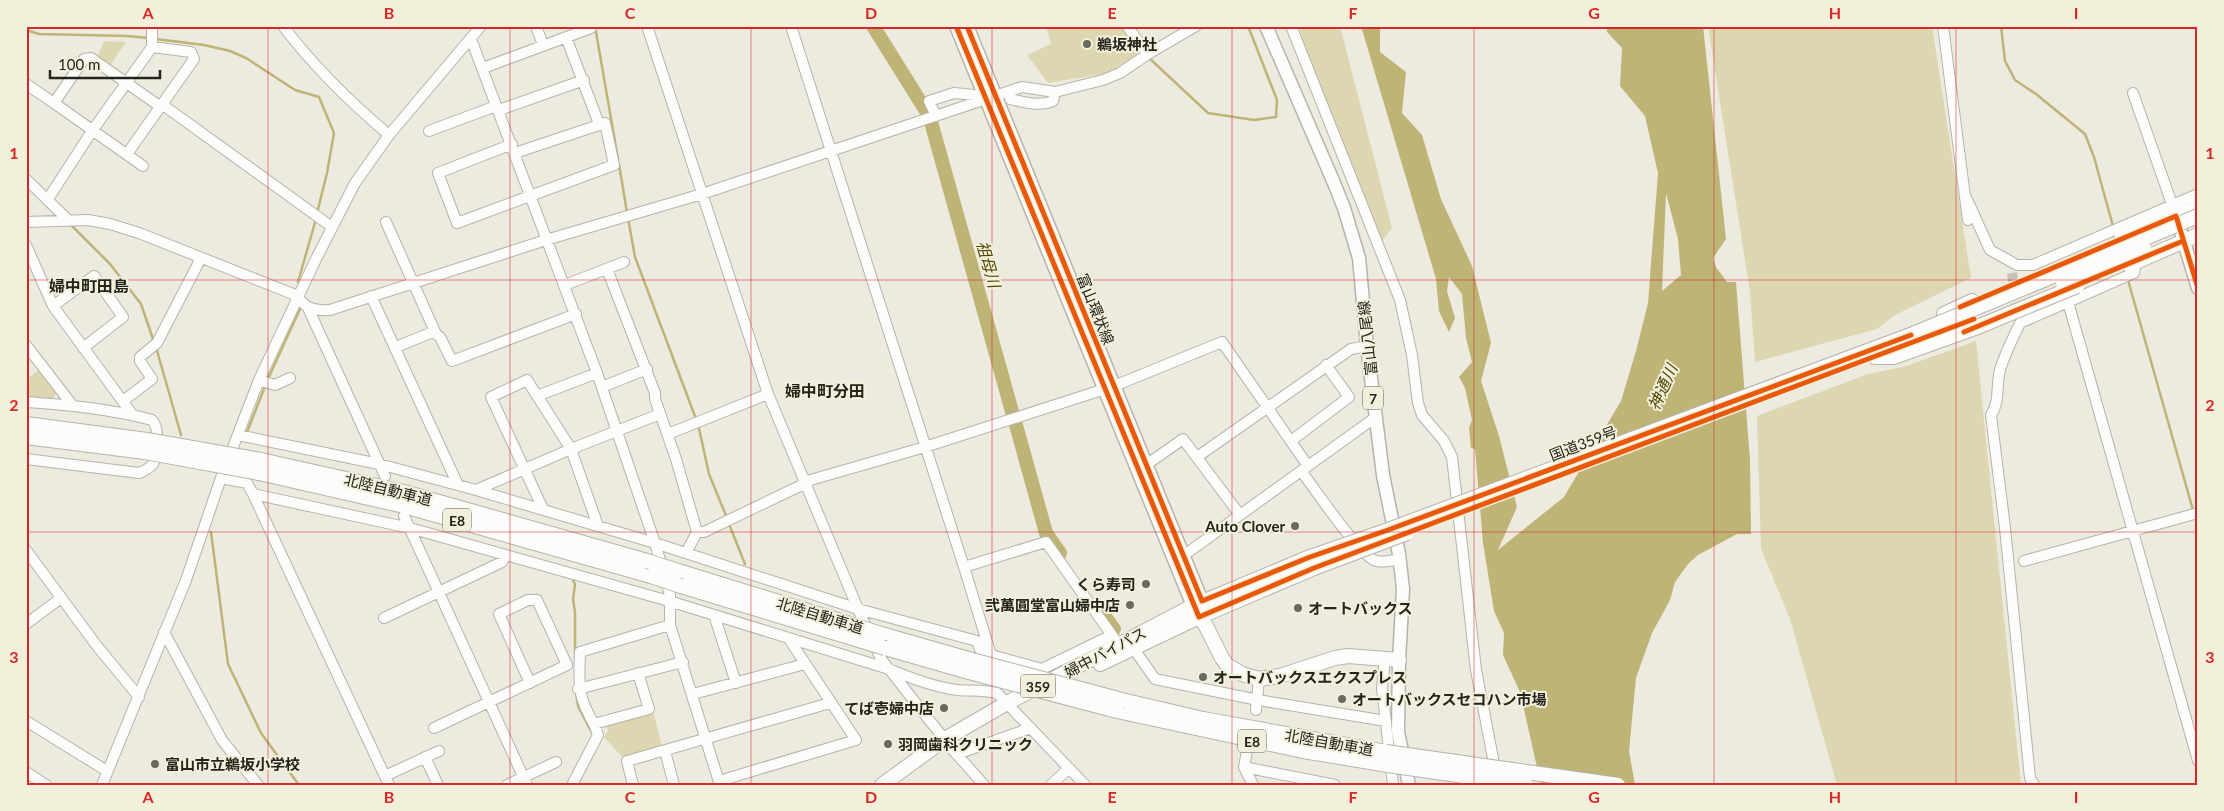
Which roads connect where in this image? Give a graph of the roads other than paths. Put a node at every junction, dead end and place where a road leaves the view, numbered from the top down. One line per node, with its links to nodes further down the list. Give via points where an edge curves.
1 (152, 26): 19 (street)
2 (283, 26): 38 (street, via 304,54 338,89)
3 (481, 26): 17 (street)
4 (536, 26): 18 (street)
5 (647, 26): 44 (street)
6 (791, 26): 40 (street)
7 (956, 26): 29 (main road, 富山環状線)
8 (968, 26): 29 (main road, 富山環状線)
9 (1127, 26): 20 (street)
10 (1196, 26): 20 (street)
11 (1259, 26): 22 (street)
12 (1266, 26): 22 (main road, 富山八尾線 / 7)
13 (1291, 26): 206 (street, via 1400,300 1422,415 1444,441 1452,457 1476,670)
14 (1943, 26): 47 (street)
15 (590, 28): 16 (street)
16 (566, 37): 18 (street); 23 (street)
17 (471, 38): 21 (street); 38 (street)
18 (542, 44): 21 (street)
19 (152, 47): 24 (street); 32 (street, via 192,52 194,59)
20 (1146, 55): 26 (street, via 1104,80)
21 (483, 68): 33 (street)
22 (1286, 70): 78 (main road, 富山八尾線 / 7, via 1344,208 1359,258)
23 (584, 80): 33 (street); 35 (street)
24 (126, 83): 31 (street, via 91,58 84,59); 32 (street, via 158,105); 36 (street)
25 (26, 84): 31 (street)
26 (1055, 92): 29 (street, via 1022,87); 30 (street, via 1053,101 1048,103)
27 (974, 94): 34 (street, via 954,94 929,101)
28 (2133, 94): 50 (street)
29 (991, 98): 34 (street); 88 (main road, 富山環状線)
30 (1010, 99)
31 (54, 103): 36 (street)
32 (163, 105): 41 (street); 57 (street)
33 (498, 108): 37 (street); 39 (street)
34 (936, 116): 40 (street)
35 (599, 124): 39 (street); 46 (street, via 605,123 614,165)
36 (92, 131): 41 (street); 48 (street)
37 (429, 131)
38 (389, 135): 57 (street, via 355,183)
39 (514, 149): 46 (street); 46 (street, via 438,173 457,224)
40 (831, 152): 44 (street); 105 (street)
41 (127, 154): 42 (street)
42 (143, 166)
43 (26, 179): 48 (street)
44 (702, 194): 59 (street); 89 (street)
45 (2198, 194): 50 (street)
46 (531, 195): 59 (street)
47 (1964, 195): 50 (street, via 1990,250 2014,269 2032,266); 53 (street)
48 (48, 199): 52 (street)
49 (2198, 207): 50 (highway)
50 (2174, 211): 60 (main road); 76 (highway, bridge, via 2121,239 1972,302)
51 (2198, 216): 76 (highway, 国道359号 / 359, bridge)
52 (68, 220): 54 (street); 62 (street, via 110,224)
53 (1968, 220)
54 (26, 222)
55 (386, 222): 66 (street)
56 (2198, 226): 81 (highway, 国道359号 / 359, bridge)
57 (332, 227): 69 (street)
58 (2198, 235): 60 (highway)
59 (546, 240): 66 (street); 67 (street)
60 (2183, 241): 64 (highway); 68 (main road)
61 (27, 249): 72 (street)
62 (201, 258): 69 (street); 91 (street, via 157,343 140,357 152,379)
63 (624, 262): 65 (street)
64 (2132, 263): 71 (street, via 2134,273); 81 (highway, bridge, via 1992,322 1894,357)
65 (606, 269): 67 (street); 83 (street)
66 (414, 283): 70 (street); 75 (street)
67 (564, 285): 74 (street)
68 (2198, 288)
69 (298, 296): 73 (street, via 301,304); 86 (street)
70 (371, 296): 73 (street, via 330,310); 79 (street)
71 (2068, 302): 126 (street); 209 (street, via 2020,322 1999,373 1996,408 1991,415 2030,778)
72 (54, 306): 80 (street); 80 (street, via 94,276 123,317)
73 (308, 308): 109 (street)
74 (576, 314): 75 (street, via 452,361); 84 (street)
75 (436, 334): 79 (street, via 433,332)
76 (1886, 343): 135 (highway, 国道359号 / 359, bridge, via 1388,530)
77 (26, 345): 93 (street)
78 (1367, 346): 82 (street, via 1351,348); 97 (main road, 富山八尾線 / 7)
79 (396, 347): 117 (street)
80 (83, 348): 91 (street)
81 (1875, 357): 135 (highway, 国道359号 / 359, bridge)
82 (1326, 366): 94 (street); 103 (street, via 1349,397)
83 (647, 369): 87 (street); 96 (street)
84 (597, 373): 87 (street); 90 (street)
85 (290, 378): 86 (street, via 275,384)
86 (259, 380): 101 (street)
87 (602, 387): 99 (street)
88 (1109, 387): 94 (street, via 1222,342); 105 (street); 110 (main road, 富山環状線); 141 (main road, 富山環状線)
89 (768, 394): 100 (street); 116 (street)
90 (537, 396): 106 (street); 112 (street, via 528,380 491,397)
91 (122, 401): 95 (street)
92 (26, 402): 93 (street)
93 (73, 406): 95 (street)
94 (1266, 408): 103 (street); 107 (street)
95 (132, 414): 108 (street, via 152,420 159,431 153,463 139,473)
96 (660, 414): 99 (street); 100 (street)
97 (1376, 418): 113 (street); 133 (main road, 富山八尾線 / 7, via 1383,475)
98 (26, 424): 104 (highway, 北陸自動車道 / E8)
99 (616, 431): 106 (street); 128 (street)
100 (668, 434): 127 (street)
101 (238, 435): 109 (street); 115 (street)
102 (26, 437): 104 (highway, 北陸自動車道 / E8)
103 (1291, 441): 113 (street)
104 (146, 446): 111 (highway, 北陸自動車道 / E8, bridge)
105 (925, 447): 116 (street); 136 (street)
106 (570, 449): 112 (street); 124 (street)
107 (1197, 457): 110 (street, via 1184,439); 122 (street)
108 (26, 459)
109 (379, 464): 114 (street); 117 (street)
110 (1146, 465): 132 (main road, 富山環状線)
111 (260, 467): 154 (highway, 北陸自動車道 / E8, bridge, via 651,576 885,648); 154 (highway, 北陸自動車道 / E8, bridge, via 412,494 678,570)
112 (523, 468): 118 (street); 120 (street)
113 (1305, 468): 122 (street); 133 (street, via 1345,530 1370,558 1377,562)
114 (385, 476)
115 (221, 478): 119 (street, via 247,483); 146 (street, via 189,572)
116 (804, 484): 127 (street, via 704,532); 140 (street)
117 (458, 485): 118 (street)
118 (476, 490): 120 (street)
119 (254, 494): 125 (street); 186 (street)
120 (543, 509): 124 (street)
121 (2198, 513): 126 (street)
122 (1240, 515): 132 (street)
123 (404, 516): 125 (street)
124 (598, 526): 128 (street)
125 (410, 528): 131 (street); 137 (street)
126 (2133, 531): 134 (street); 172 (street)
127 (697, 532): 130 (street)
128 (655, 543): 130 (street); 139 (street)
129 (26, 550): 138 (street)
130 (686, 553): 140 (street)
131 (505, 555): 137 (street, via 502,562); 139 (street)
132 (1182, 556): 141 (main road, 富山環状線)
133 (1400, 559): 151 (main road, 富山八尾線 / 7, via 1403,589)
134 (2024, 561)
135 (1312, 562): 141 (highway, 国道359号 / 359)
136 (964, 567): 148 (street, via 1046,542); 150 (street)
137 (439, 592): 143 (street); 163 (street)
138 (61, 598): 144 (street); 162 (street)
139 (669, 601): 142 (street); 145 (street)
140 (858, 609): 150 (street, via 977,641 981,652); 155 (street, via 881,659)
141 (1202, 613): 148 (highway, 婦中バイパス / 359); 149 (highway, 婦中バイパス / 359); 157 (highway, via 1227,665)
142 (714, 616): 147 (street); 159 (street)
143 (384, 618)
144 (27, 621)
145 (670, 625): 152 (street); 160 (street, via 580,652)
146 (164, 632): 162 (street); 191 (street, via 222,740)
147 (789, 639): 153 (street); 155 (street)
148 (1115, 640): 150 (street, via 1042,669); 165 (highway, 婦中バイパス / 359)
149 (1134, 649): 165 (highway, 婦中バイパス / 359); 166 (street, via 1155,679)
150 (990, 655)
151 (1392, 659): 157 (highway, via 1341,657 1280,676); 168 (street, via 1382,688); 205 (main road, 富山八尾線 / 7, via 1398,732)
152 (683, 662): 156 (street); 161 (street)
153 (805, 664): 159 (street); 164 (street)
154 (971, 666): 179 (highway, 北陸自動車道 / E8, bridge, via 1121,706 1241,726)
155 (889, 669): 165 (street, via 957,690 997,693); 174 (street)
156 (638, 673): 160 (street); 169 (street, via 648,709)
157 (1258, 679): 166 (street)
158 (530, 683): 158 (street, via 566,665 538,600 528,600 499,614); 163 (street)
159 (736, 683): 161 (street)
160 (578, 689): 169 (street)
161 (693, 694): 173 (street)
162 (138, 697): 184 (street)
163 (489, 702): 170 (street); 187 (street)
164 (830, 703): 173 (street); 188 (street, via 856,740)
165 (1010, 705): 171 (street); 174 (highway, 婦中バイパス / 359)
166 (1257, 705): 168 (street)
167 (26, 721): 184 (street)
168 (1386, 721): 204 (street)
169 (594, 724): 194 (street, via 598,735)
170 (434, 728)
171 (1031, 728): 174 (street); 183 (street)
172 (2194, 734): 180 (street)
173 (706, 738): 176 (street); 188 (street)
174 (950, 746): 197 (highway, 婦中バイパス / 359); 198 (highway, 婦中バイパス / 359); 199 (street)
175 (439, 751): 178 (street)
176 (664, 751): 195 (street, via 627,761); 196 (street)
177 (1247, 751): 182 (street)
178 (425, 758): 186 (street); 192 (street)
179 (1387, 759): 207 (highway, 北陸自動車道 / E8, bridge); 208 (highway, 北陸自動車道 / E8, bridge)
180 (2198, 761)
181 (556, 762): 187 (street)
182 (1244, 767): 202 (street); 203 (street)
183 (1069, 768): 200 (street); 201 (street)
184 (107, 771): 190 (street)
185 (26, 772): 189 (street)
186 (387, 780)
187 (525, 781): 193 (street)
188 (720, 783)
189 (46, 785)
190 (102, 785)
191 (258, 785)
192 (438, 785)
193 (507, 785)
194 (572, 785)
195 (633, 785)
196 (674, 785)
197 (882, 785)
198 (897, 785)
199 (984, 785)
200 (1051, 785)
201 (1085, 785)
202 (1253, 785)
203 (1335, 785)
204 (1393, 785)
205 (1409, 785)
206 (1498, 785)
207 (1526, 785)
208 (1618, 785)
209 (2034, 785)

